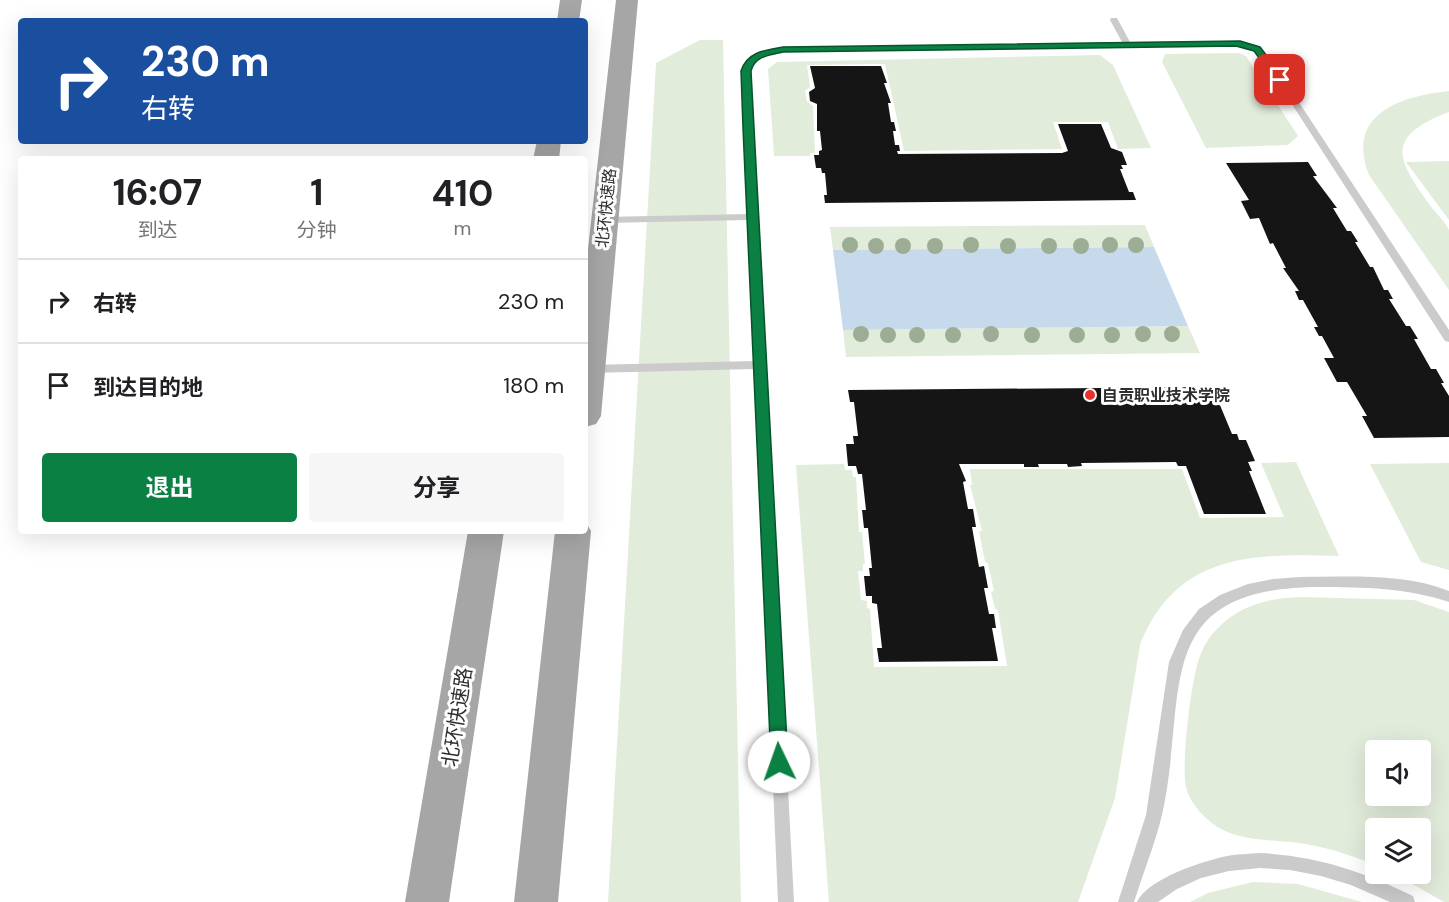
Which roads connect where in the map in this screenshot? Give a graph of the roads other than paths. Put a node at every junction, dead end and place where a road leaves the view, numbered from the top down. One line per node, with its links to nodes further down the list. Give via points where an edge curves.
1 (571, 0): 3 (main road)
2 (627, 0): 7 (main road, 北环快速路)
3 (568, 18)
4 (1114, 20): 5 (lane)
5 (1127, 44): 6 (lane, via 783,50 760,54 746,71); 8 (lane, via 1236,43 1257,49)
6 (753, 217): 7 (lane); 9 (lane)
7 (604, 220): 10 (main road, 北环快速路)
8 (1449, 338)
9 (760, 365): 10 (lane); 17 (lane)
10 (590, 369): 11 (main road, 北环快速路)
11 (588, 388)
12 (486, 534): 15 (main road, 北环快速路)
13 (573, 534): 16 (main road)
14 (1449, 597): 18 (lane, via 1413,585 1277,583 1256,586 1220,601 1194,623 1176,662 1154,815)
15 (427, 902)
16 (536, 902)
17 (786, 902)
18 (1126, 902)
19 (1145, 902): 20 (lane, via 1170,883 1204,869 1276,860 1354,877)
20 (1407, 902)

